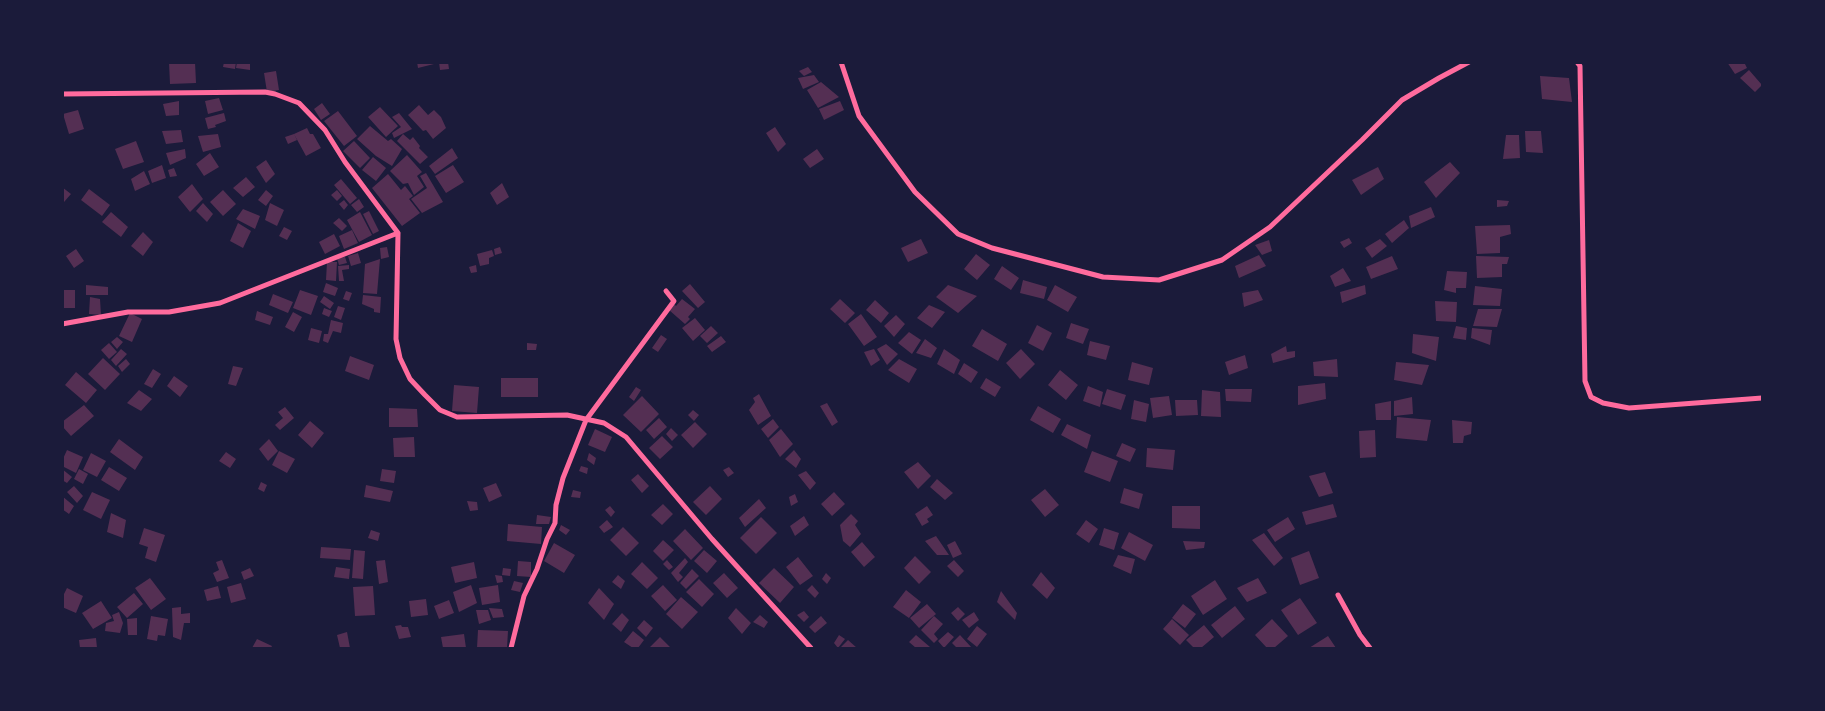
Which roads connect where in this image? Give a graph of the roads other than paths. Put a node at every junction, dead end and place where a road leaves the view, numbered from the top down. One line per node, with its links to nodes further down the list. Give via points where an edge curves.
1 (842, 62): 2 (street, via 859,116 916,192 958,234 992,248 1103,277 1159,280 1222,260 1270,227 1402,100)
2 (1469, 62)
3 (1577, 62): 8 (street, via 1580,66 1585,381 1592,397 1603,403 1629,408)
4 (62, 94): 5 (street, via 265,92 299,103 326,130 345,162)
5 (398, 233): 7 (street, via 220,303 169,312 128,312); 9 (street, via 396,338 400,358 410,379 440,410 457,417 567,416)
6 (666, 291): 9 (street, via 674,301)
7 (62, 324)
8 (1762, 398)
9 (586, 420): 11 (street, via 563,478 555,523 524,596); 12 (street, via 604,422 626,437 712,539)
10 (1338, 595): 13 (street)
11 (511, 648)
12 (812, 648)
13 (1370, 648)

